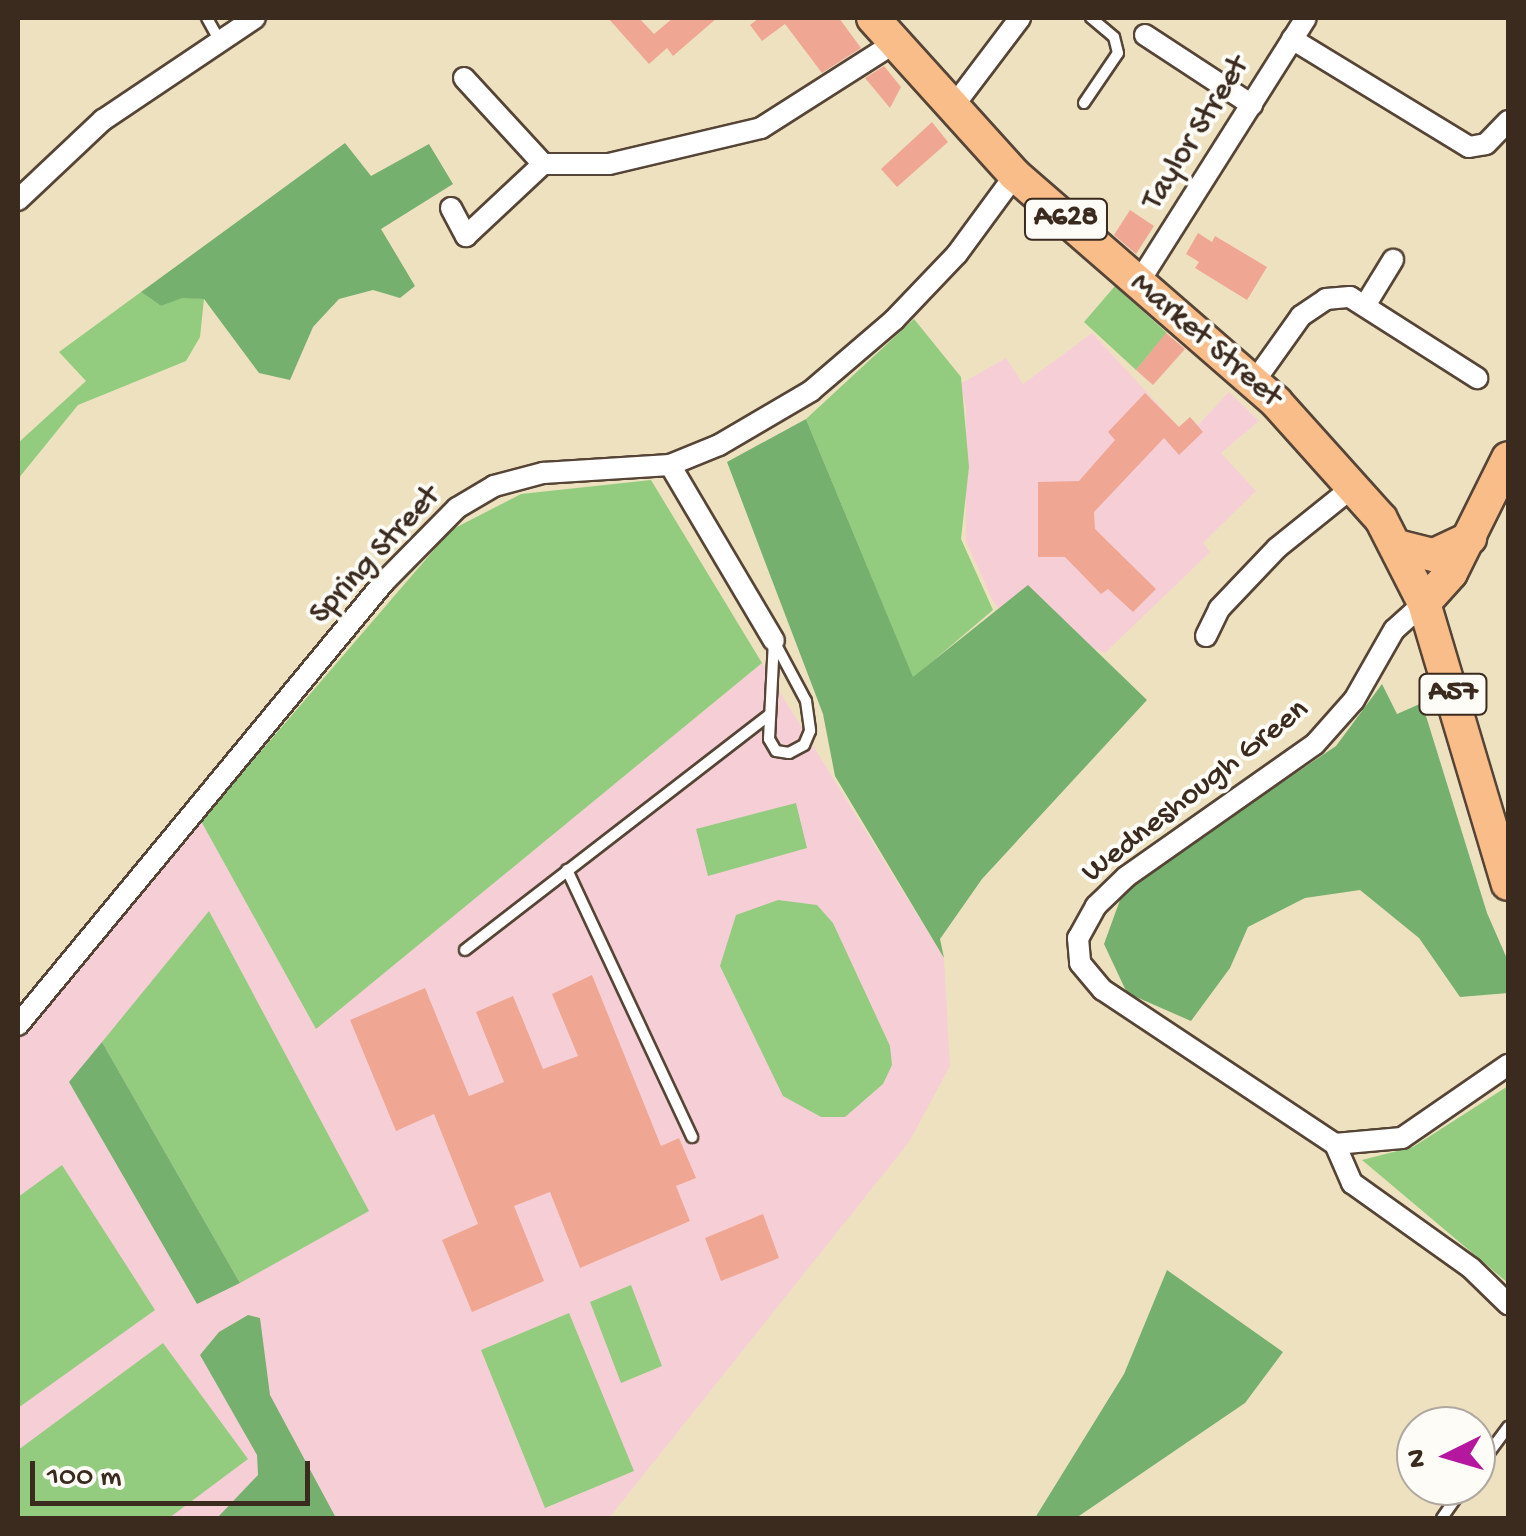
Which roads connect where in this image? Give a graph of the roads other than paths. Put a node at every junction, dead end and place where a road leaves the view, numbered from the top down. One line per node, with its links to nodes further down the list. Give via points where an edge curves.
1 (207, 18): 9 (lane)
2 (254, 18): 9 (street)
3 (873, 18): 10 (main road, Market Street / A628)
4 (1020, 18): 14 (street)
5 (1091, 18): 12 (lane, via 1114,37 1118,53)
6 (1306, 18): 8 (street, Taylor Street)
7 (1145, 35): 13 (street)
8 (1292, 39): 13 (street, Taylor Street); 15 (street, via 1469,147 1486,144)
9 (220, 42): 18 (street, via 103,120)
10 (896, 42): 14 (main road, Market Street / A628); 16 (street, via 761,128 610,164)
11 (464, 78): 16 (street)
12 (1084, 103)
13 (1252, 105): 21 (street, Taylor Street)
14 (952, 108): 17 (main road, Market Street / A628)
15 (1508, 122)
16 (543, 164): 19 (street, via 466,236)
17 (1015, 175): 21 (main road, Market Street / A628); 26 (street, Spring Street, via 958,254 825,379 720,446)
18 (18, 200)
19 (452, 208)
20 (1393, 260): 22 (street)
21 (1138, 282): 24 (main road, Market Street / A628)
22 (1366, 304): 23 (street); 24 (street, via 1350,296 1326,299 1300,316)
23 (1476, 378)
24 (1254, 382): 27 (main road, Market Street / A628)
25 (1508, 458): 28 (main road)
26 (670, 465): 32 (street); 38 (street, Spring Street, via 543,473 494,486 457,508 384,582)
27 (1354, 486): 29 (main road, Market Street / A628); 31 (street, via 1277,548 1220,609)
28 (1467, 544): 29 (main road, via 1434,555); 30 (main road); 33 (main road)
29 (1397, 546): 30 (main road, Market Street / A628)
30 (1424, 603): 33 (main road, A57); 41 (street, Wedneshough Green, via 1394,630 1354,700 1316,744 1126,876 1096,906 1078,938 1080,962 1102,990)
31 (1206, 636)
32 (774, 641): 34 (lane); 34 (lane, via 806,701 810,730 804,745 776,751)
33 (1440, 649): 36 (main road, A57)
34 (768, 716): 35 (lane)
35 (567, 870): 37 (lane); 40 (lane)
36 (1508, 884)
37 (465, 950)
38 (18, 1025)
39 (1508, 1065): 41 (street, via 1402,1138)
40 (692, 1137)
41 (1336, 1144): 42 (street, via 1341,1170 1352,1183 1470,1268)
42 (1508, 1304)

